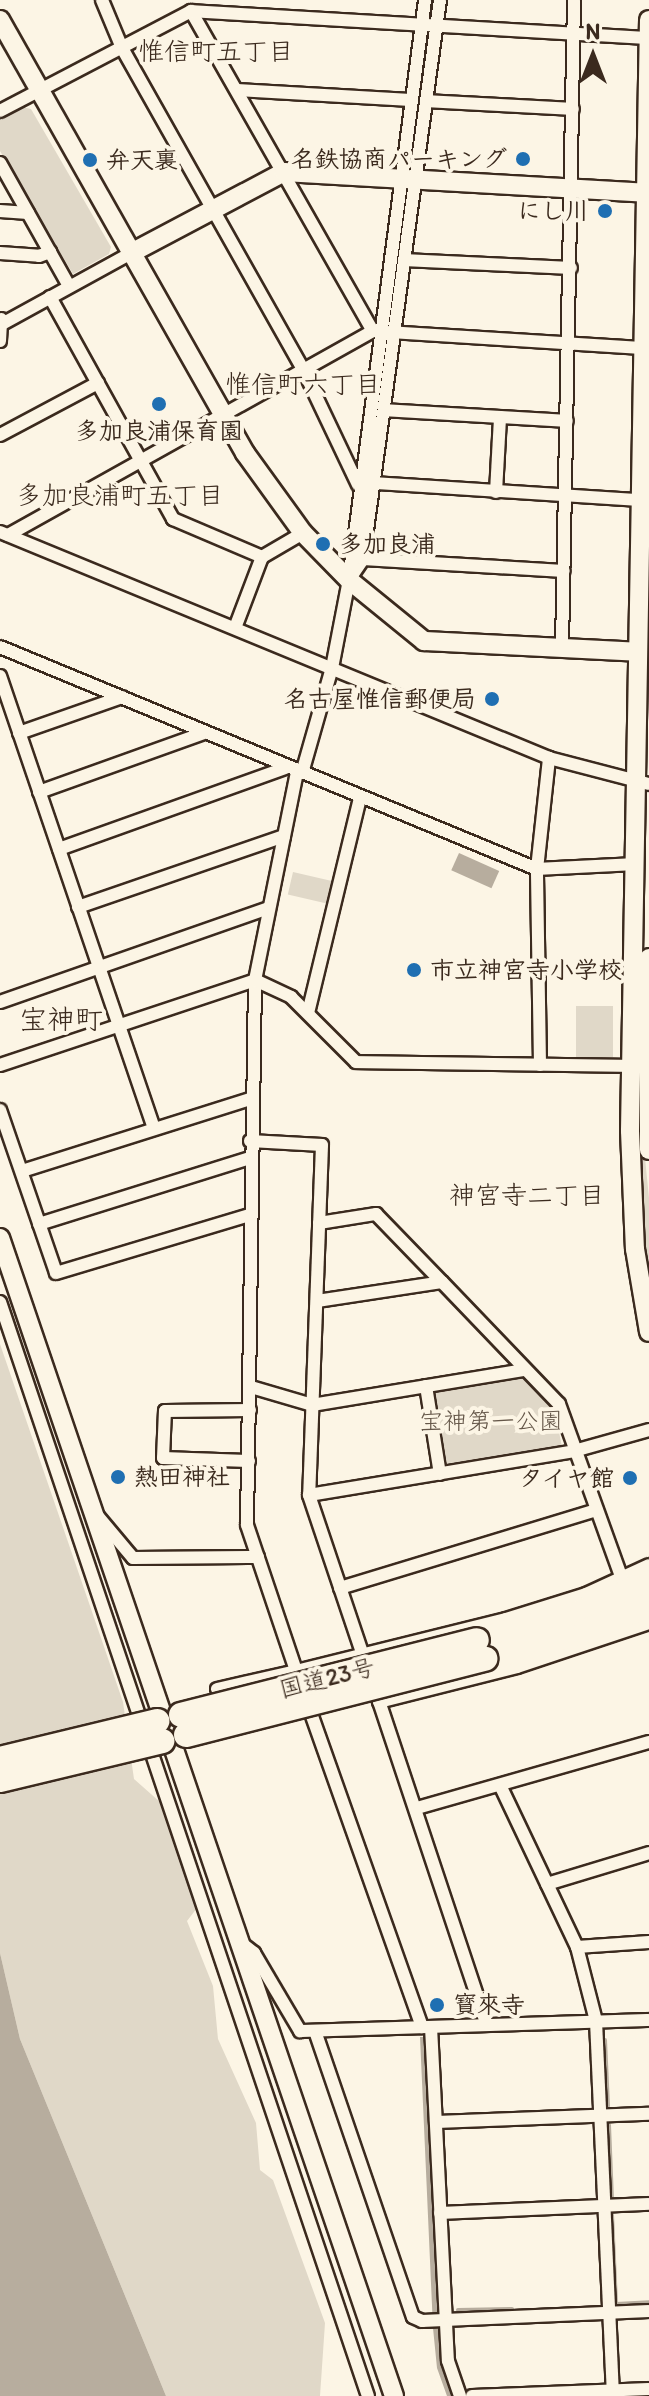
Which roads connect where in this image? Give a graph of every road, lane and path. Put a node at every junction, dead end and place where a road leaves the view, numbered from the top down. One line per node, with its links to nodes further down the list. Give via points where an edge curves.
1 (102, 0): 11 (street)
2 (425, 0): 8 (street)
3 (440, 0): 8 (street)
4 (574, 0): 9 (street)
5 (194, 7): 8 (street); 11 (street); 12 (street)
6 (0, 20): 13 (street)
7 (649, 20): 10 (street)
8 (429, 24): 9 (street); 14 (street); 15 (street)
9 (573, 34): 10 (street); 16 (street)
10 (649, 38): 22 (street)
11 (122, 48): 13 (street); 23 (street)
12 (237, 90): 14 (street); 19 (street)
13 (40, 94): 17 (street); 27 (street)
14 (411, 100): 20 (street)
15 (426, 101): 16 (street); 20 (street)
16 (573, 109): 21 (street)
17 (0, 111)
18 (1, 167): 25 (street)
19 (284, 172): 20 (street); 23 (street); 34 (street)
20 (408, 178): 21 (street); 29 (street); 34 (street)
21 (572, 188): 22 (street); 30 (street)
22 (648, 192): 37 (street)
23 (211, 208): 27 (street); 38 (street)
24 (0, 211): 25 (street)
25 (28, 213): 26 (street)
26 (50, 252): 28 (street); 31 (street)
27 (133, 252): 31 (street); 41 (street)
28 (0, 253)
29 (404, 260): 30 (street); 34 (street)
30 (571, 268): 36 (street)
31 (69, 286): 32 (street)
32 (50, 297): 33 (street); 39 (street)
33 (1, 320): 35 (street)
34 (384, 332): 36 (street); 38 (street); 40 (street); 47 (street)
35 (0, 341)
36 (569, 344): 37 (street); 43 (street)
37 (643, 348): 50 (street)
38 (303, 369): 41 (street); 47 (street)
39 (98, 383): 44 (street); 45 (street)
40 (384, 410): 42 (street); 46 (street)
41 (223, 414): 45 (street); 52 (street)
42 (500, 417): 43 (street); 48 (street)
43 (567, 421): 49 (street)
44 (0, 435)
45 (141, 461): 51 (street); 53 (street, via 173,519)
46 (375, 483): 48 (street); 54 (street)
47 (358, 485): 56 (street)
48 (496, 492): 49 (street)
49 (565, 496): 50 (street); 55 (street)
50 (641, 500): 60 (street)
51 (4, 533): 57 (street)
52 (303, 533): 53 (street); 56 (street)
53 (262, 557): 57 (street)
54 (363, 559): 55 (street); 56 (street)
55 (564, 571): 59 (street)
56 (349, 580): 59 (street, via 424,641); 61 (street)
57 (235, 628): 61 (street)
58 (0, 647): 63 (street)
59 (562, 648): 60 (street)
60 (638, 652): 68 (street)
61 (332, 668): 66 (street); 67 (street)
62 (0, 676): 64 (street)
63 (122, 697): 64 (street); 65 (street)
64 (19, 733): 69 (street)
65 (204, 733): 67 (street); 69 (street)
66 (549, 758): 68 (street); 74 (street)
67 (295, 771): 70 (street); 71 (street); 72 (street)
68 (643, 782): 73 (street)
69 (39, 792): 72 (street)
70 (360, 798): 74 (street); 81 (street)
71 (284, 836): 75 (street); 76 (street)
72 (59, 849): 75 (street)
73 (635, 864): 74 (street); 85 (street)
74 (537, 869): 84 (street)
75 (78, 907): 78 (street)
76 (269, 908): 78 (street); 79 (street)
77 (649, 958): 89 (street)
78 (99, 966): 80 (street); 82 (street)
79 (255, 980): 81 (street, via 269,982); 82 (street); 86 (street)
80 (0, 1002)
81 (308, 1013): 84 (street, via 356,1062)
82 (119, 1026): 83 (street); 88 (street)
83 (0, 1065)
84 (540, 1065): 85 (street)
85 (631, 1066): 100 (street, via 630,1197)
86 (251, 1099): 88 (street); 90 (street)
87 (0, 1110): 92 (street)
88 (154, 1129): 92 (street)
89 (648, 1137)
90 (250, 1141): 91 (street); 94 (street, via 322,1145)
91 (250, 1158): 93 (street); 95 (street)
92 (22, 1171): 95 (street)
93 (249, 1215): 95 (street, via 56,1273); 103 (street, via 255,1223)
94 (319, 1223): 97 (street, via 376,1214); 98 (street)
95 (39, 1224)
96 (0, 1238): 112 (street)
97 (442, 1282): 98 (street); 101 (street)
98 (317, 1301): 104 (street)
99 (0, 1302): 151 (street)
100 (649, 1332)
101 (523, 1370): 102 (street); 107 (street, via 559,1404)
102 (426, 1386): 104 (street); 109 (street)
103 (251, 1387): 104 (street); 105 (street)
104 (312, 1405): 110 (street)
105 (250, 1410): 108 (street); 108 (street, via 165,1411 163,1458)
106 (649, 1430): 107 (street)
107 (574, 1451): 109 (street); 111 (street)
108 (249, 1461): 113 (street, via 247,1525)
109 (440, 1474): 110 (street)
110 (309, 1495): 117 (street)
111 (596, 1510): 115 (street); 117 (street)
112 (94, 1513): 113 (street, via 133,1558); 124 (street)
113 (258, 1557): 121 (street)
114 (649, 1565): 115 (street)
115 (622, 1579): 120 (street, via 506,1619)
116 (649, 1582): 119 (highway, 国道23号)
117 (340, 1588): 120 (street)
118 (648, 1621): 119 (highway, 国道23号); 123 (street, via 517,1667)
119 (481, 1649): 124 (highway, 国道23号, bridge)
120 (363, 1655): 121 (street); 123 (street)
121 (296, 1671): 122 (street); 138 (street)
122 (217, 1689)
123 (379, 1702): 129 (street)
124 (170, 1728): 126 (highway, 国道23号, bridge); 127 (highway, 国道23号, bridge); 132 (street)
125 (649, 1742): 128 (street)
126 (0, 1759)
127 (0, 1780)
128 (500, 1785): 129 (street); 131 (street)
129 (417, 1808): 137 (street)
130 (649, 1853): 131 (street)
131 (547, 1884): 134 (street)
132 (237, 1939): 139 (street, via 254,1953 300,2031); 152 (street)
133 (649, 1942): 134 (street)
134 (577, 1947): 136 (street)
135 (649, 2020): 136 (street)
136 (596, 2021): 137 (street); 141 (street)
137 (487, 2025): 138 (street)
138 (427, 2027): 139 (street); 142 (street)
139 (315, 2031): 148 (street, via 413,2317)
140 (649, 2114): 141 (street)
141 (600, 2116): 142 (street); 144 (street)
142 (436, 2122): 145 (street)
143 (649, 2204): 144 (street)
144 (605, 2206): 145 (street); 147 (street)
145 (440, 2213): 148 (street)
146 (649, 2311): 147 (street)
147 (609, 2313): 148 (street); 150 (street)
148 (440, 2320): 153 (street)
149 (649, 2389): 150 (street)
150 (613, 2390): 154 (street)
151 (368, 2396)
152 (394, 2396)
153 (460, 2396)
154 (472, 2396)

